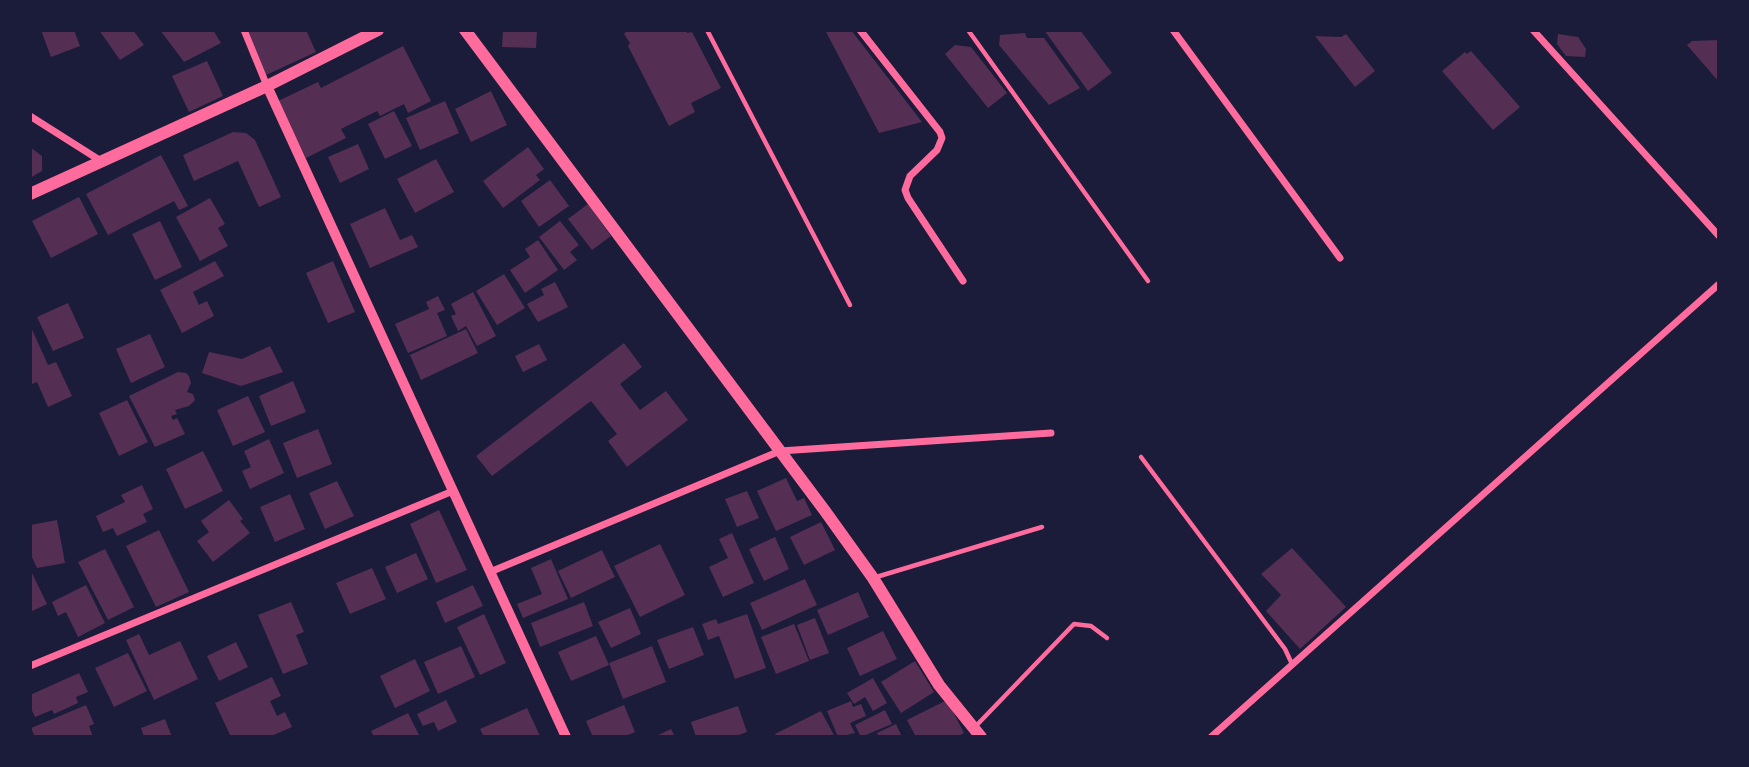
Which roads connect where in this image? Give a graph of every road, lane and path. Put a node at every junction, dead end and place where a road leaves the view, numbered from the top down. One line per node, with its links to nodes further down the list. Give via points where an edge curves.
1 (244, 30): 10 (street)
2 (378, 30): 9 (main road)
3 (465, 30): 21 (main road)
4 (707, 30): 19 (lane)
5 (860, 30): 16 (street, via 940,132 937,150 910,176 905,190)
6 (968, 30): 17 (lane)
7 (1173, 30): 15 (street)
8 (1533, 30): 14 (street)
9 (369, 33): 10 (main road)
10 (267, 86): 12 (main road); 23 (street)
11 (30, 116): 12 (street)
12 (101, 161): 13 (main road)
13 (30, 194)
14 (1719, 236)
15 (1340, 258)
16 (963, 281)
17 (1148, 281)
18 (1719, 284): 28 (street)
19 (850, 305)
20 (1051, 433): 21 (street)
21 (780, 451): 25 (street); 26 (main road)
22 (1141, 457): 28 (lane, via 1285,649)
23 (453, 491): 25 (street); 29 (street)
24 (1042, 527): 26 (lane)
25 (490, 572): 31 (street)
26 (873, 578): 30 (main road, via 939,685)
27 (1107, 638): 30 (lane, via 1090,626 1074,624)
28 (1292, 665): 32 (street)
29 (30, 666)
30 (978, 733)
31 (566, 737)
32 (1211, 737)

